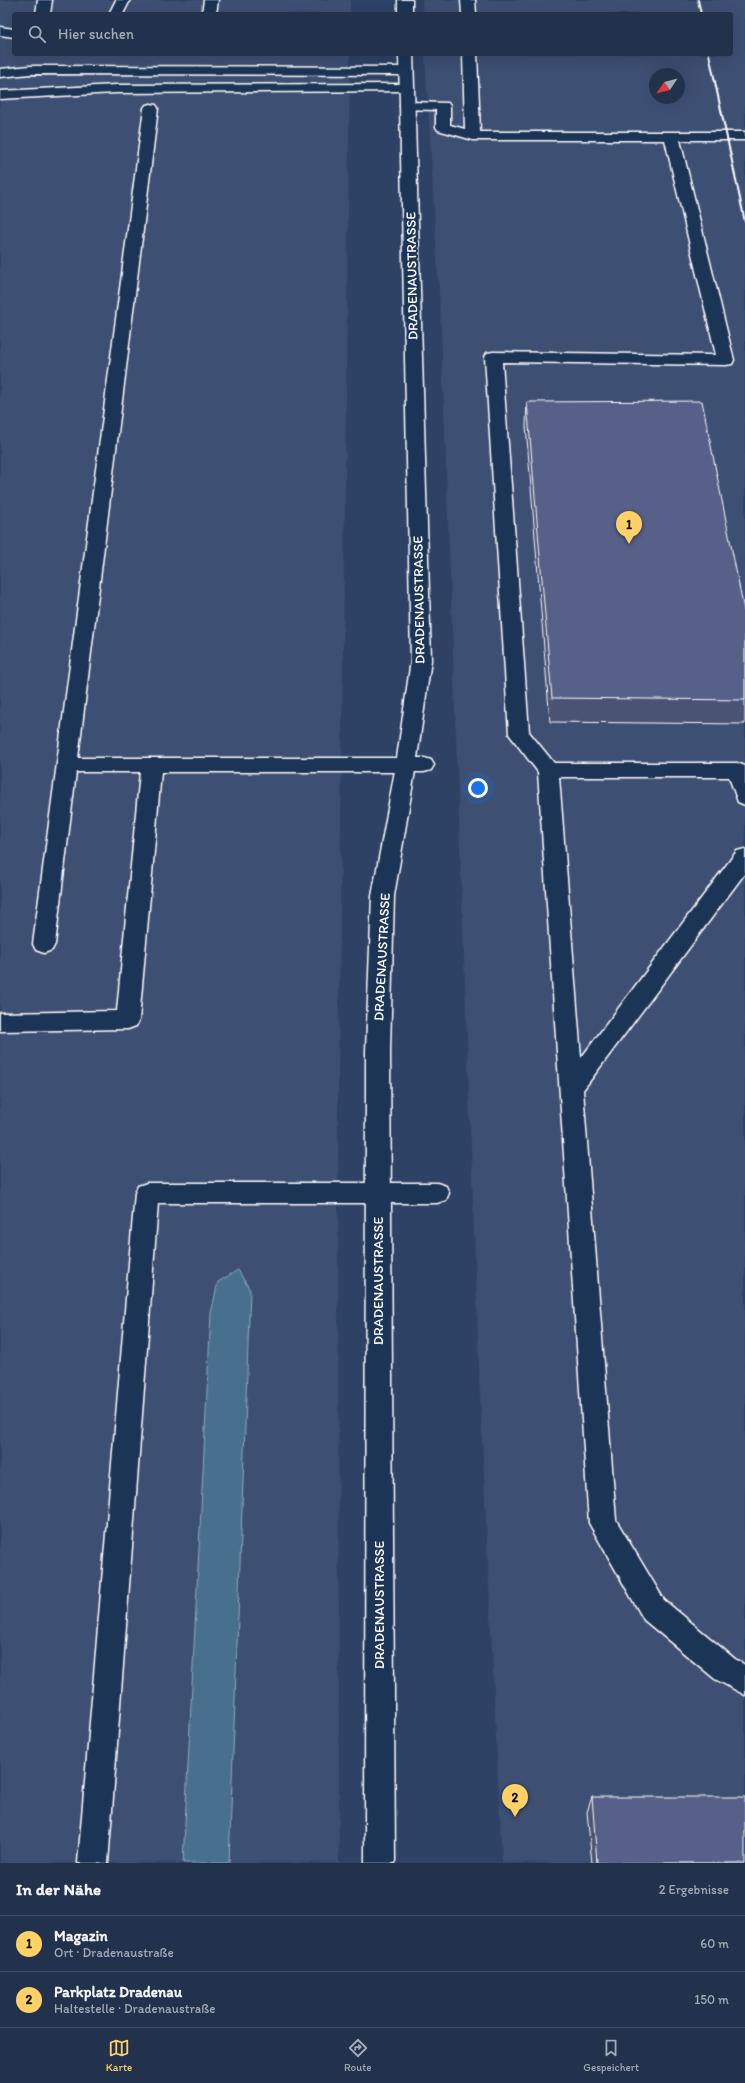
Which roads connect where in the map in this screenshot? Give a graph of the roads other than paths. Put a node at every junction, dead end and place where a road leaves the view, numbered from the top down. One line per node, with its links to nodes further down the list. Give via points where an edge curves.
1 (45, 0): 6 (street)
2 (123, 0): 7 (street)
3 (211, 0): 8 (street)
4 (405, 0): 9 (street)
5 (468, 0): 10 (street)
6 (43, 12)
7 (117, 12)
8 (209, 12)
9 (405, 12)
10 (469, 12)
11 (0, 30): 12 (street)
12 (12, 33)
13 (12, 40): 14 (street)
14 (0, 41)
15 (34, 56): 21 (street)
16 (203, 56): 20 (street)
17 (406, 56): 22 (street, DRADENAUSTRASSE)
18 (470, 56): 28 (street)
19 (0, 63): 21 (street)
20 (201, 69): 21 (street); 22 (street)
21 (30, 70): 23 (street)
22 (406, 71): 25 (street, DRADENAUSTRASSE)
23 (0, 73)
24 (0, 95): 25 (street, via 116,89)
25 (407, 97): 28 (street, via 444,106 443,127); 31 (street, DRADENAUSTRASSE, via 421,660)
26 (151, 108): 30 (street)
27 (671, 135): 28 (street); 29 (street); 33 (street, via 726,360 493,357 519,734)
28 (473, 136)
29 (745, 136)
30 (67, 765): 32 (street); 36 (street)
31 (415, 765): 32 (street); 39 (street, DRADENAUSTRASSE, via 383,896 378,1051)
32 (150, 766): 37 (street, via 128,1020)
33 (548, 770): 34 (street, via 737,770); 38 (street)
34 (745, 796)
35 (745, 857): 38 (street)
36 (44, 944)
37 (0, 1022)
38 (571, 1088): 41 (street, via 603,1523 654,1610 725,1669)
39 (378, 1193): 40 (street); 42 (street, via 147,1194); 43 (street, DRADENAUSTRASSE)
40 (437, 1193)
41 (745, 1681)
42 (93, 1863)
43 (380, 1863)

